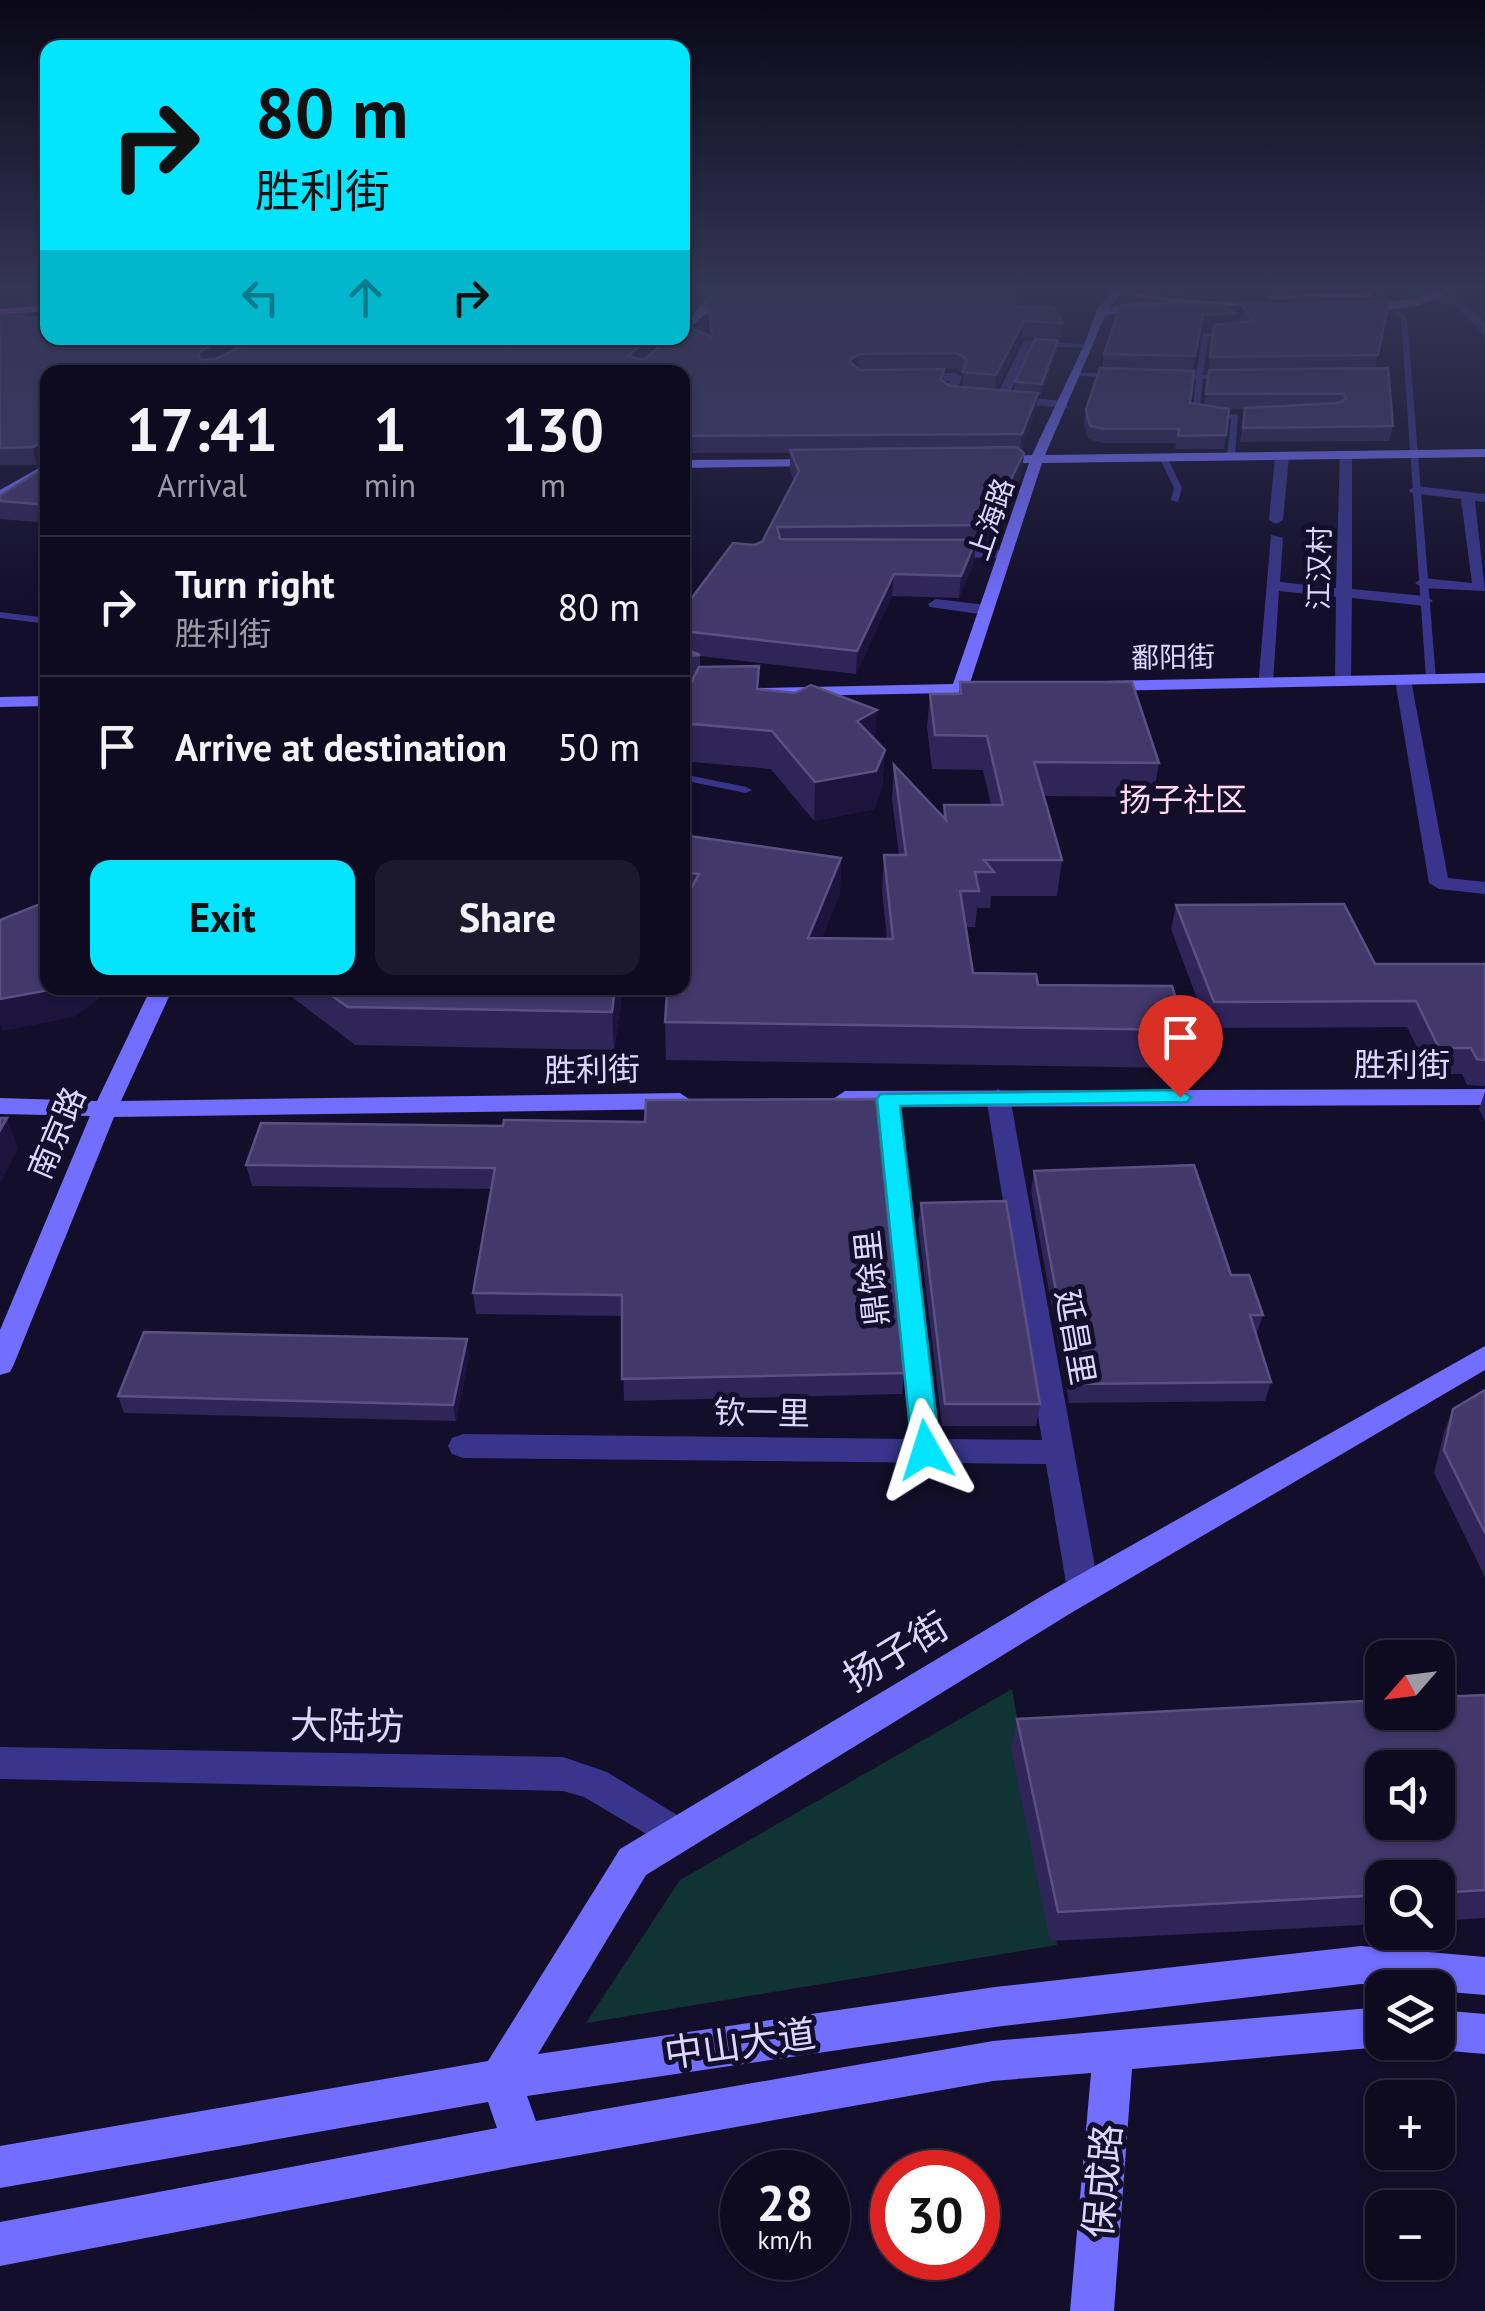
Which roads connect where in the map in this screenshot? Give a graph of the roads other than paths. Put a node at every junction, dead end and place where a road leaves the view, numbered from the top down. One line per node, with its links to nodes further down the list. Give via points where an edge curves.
1 (973, 397): 5 (street)
2 (1067, 397): 6 (street, 上海路)
3 (1196, 397): 8 (lane, via 1195,414)
4 (1408, 397): 11 (lane)
5 (1001, 399): 6 (street)
6 (1064, 405): 15 (street, 上海路)
7 (1251, 416): 8 (lane)
8 (1234, 417): 12 (lane)
9 (1485, 452): 11 (street)
10 (1345, 454): 11 (street); 13 (street); 31 (street, 江汉村)
11 (1413, 454): 22 (lane)
12 (1231, 456): 13 (street); 14 (street)
13 (1282, 456): 29 (street)
14 (1164, 457): 15 (street); 26 (lane, via 1178,488)
15 (1037, 459): 16 (street); 28 (street, 上海路)
16 (978, 460)
17 (840, 462): 18 (street)
18 (690, 464)
19 (40, 470): 20 (street)
20 (0, 472)
21 (40, 473): 23 (street)
22 (1416, 490): 24 (street); 30 (lane)
23 (0, 496)
24 (1467, 496): 25 (street); 30 (street, via 1480,588)
25 (1485, 498)
26 (1175, 500)
27 (923, 554): 28 (street)
28 (1006, 554): 33 (street, 上海路)
29 (1272, 586): 31 (street); 40 (street)
30 (1424, 592): 31 (street); 37 (lane)
31 (1344, 593): 39 (street, 江汉村)
32 (936, 604): 33 (street)
33 (986, 610): 43 (street, 上海路)
34 (0, 615): 35 (lane)
35 (40, 620)
36 (1485, 678): 37 (street, 鄱阳街)
37 (1431, 679): 38 (street, 鄱阳街)
38 (1403, 680): 39 (street, 鄱阳街); 49 (street, via 1439,883)
39 (1343, 681): 40 (street, 鄱阳街)
40 (1264, 683): 41 (street, 鄱阳街)
41 (1074, 686)
42 (1017, 688): 43 (street)
43 (960, 689): 44 (street)
44 (742, 693)
45 (40, 701): 46 (street)
46 (0, 702)
47 (690, 779): 48 (lane)
48 (746, 790)
49 (1485, 888)
50 (159, 995): 59 (street, 南京路)
51 (1485, 1097): 53 (street, 胜利街)
52 (0, 1098): 58 (street)
53 (998, 1098): 54 (street, 胜利街); 64 (street, 延昌里)
54 (888, 1099): 55 (street, 胜利街); 63 (street, 鼎馀里)
55 (829, 1100)
56 (712, 1101): 59 (street, 胜利街)
57 (0, 1106): 58 (street, 胜利街)
58 (30, 1106): 59 (street, 胜利街)
59 (105, 1109): 61 (street, 南京路)
60 (1485, 1357): 65 (street, 扬子街)
61 (0, 1364)
62 (463, 1446): 63 (street, 钦一里)
63 (926, 1450): 64 (street, 钦一里)
64 (1060, 1452): 65 (street, 延昌里)
65 (1084, 1589): 67 (street, 扬子街)
66 (0, 1764): 67 (street, 大陆坊, via 562,1774 594,1784)
67 (677, 1834): 73 (street, 扬子街, via 632,1862)
68 (1485, 1976): 73 (street, 中山大道, via 1361,1965 995,2007)
69 (1365, 2028): 72 (street, 中山大道)
70 (1455, 2031): 71 (street)
71 (1485, 2034)
72 (1113, 2050): 74 (street, 中山大道, via 993,2061); 77 (street, 保成路)
73 (500, 2079): 74 (street); 75 (street, 中山大道)
74 (524, 2144): 76 (street, 中山大道)
75 (0, 2168)
76 (0, 2244)
77 (1092, 2311)

